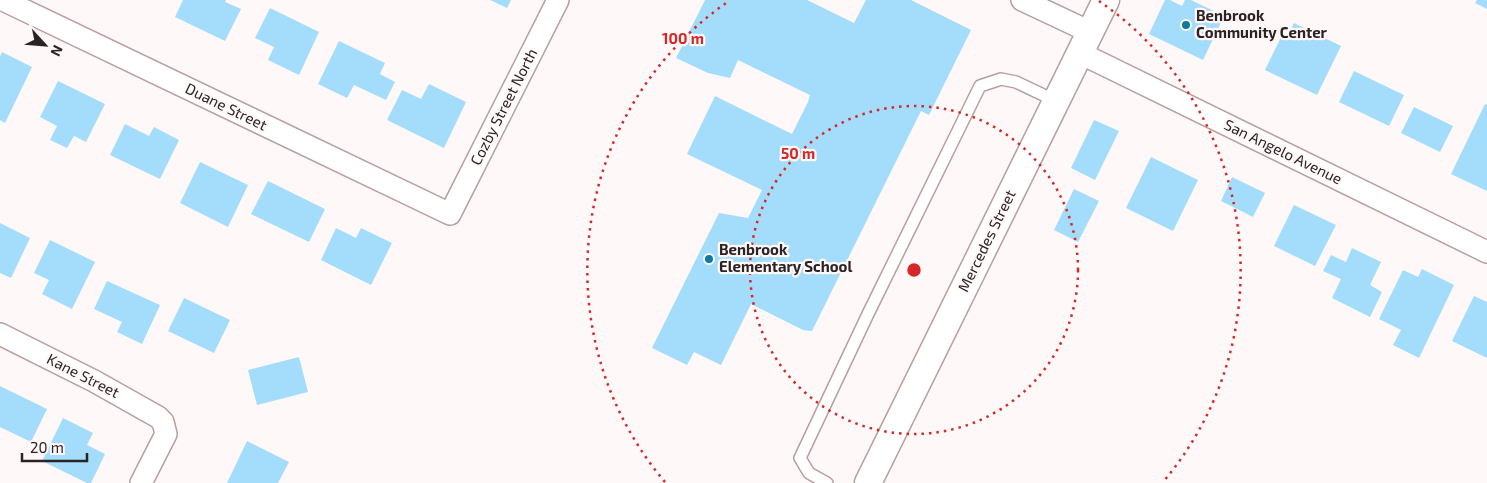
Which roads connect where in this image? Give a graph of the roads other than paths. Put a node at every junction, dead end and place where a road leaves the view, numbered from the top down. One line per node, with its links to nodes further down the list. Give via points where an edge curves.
1 (3, 0): 7 (street, Duane Street)
2 (558, 0): 7 (street, Cozby Street North)
3 (1022, 0): 5 (street, San Angelo Avenue)
4 (1106, 0): 5 (street, Mercedes Street)
5 (1085, 42): 6 (street, Mercedes Street); 8 (street, San Angelo Avenue)
6 (1056, 101): 11 (lane, via 1016,82 1000,79 980,86 800,458 809,473); 12 (street, Mercedes Street)
7 (450, 214)
8 (1487, 252)
9 (0, 334): 10 (street, Kane Street, via 94,381 163,422 166,434)
10 (141, 483)
11 (827, 483)
12 (868, 483)

